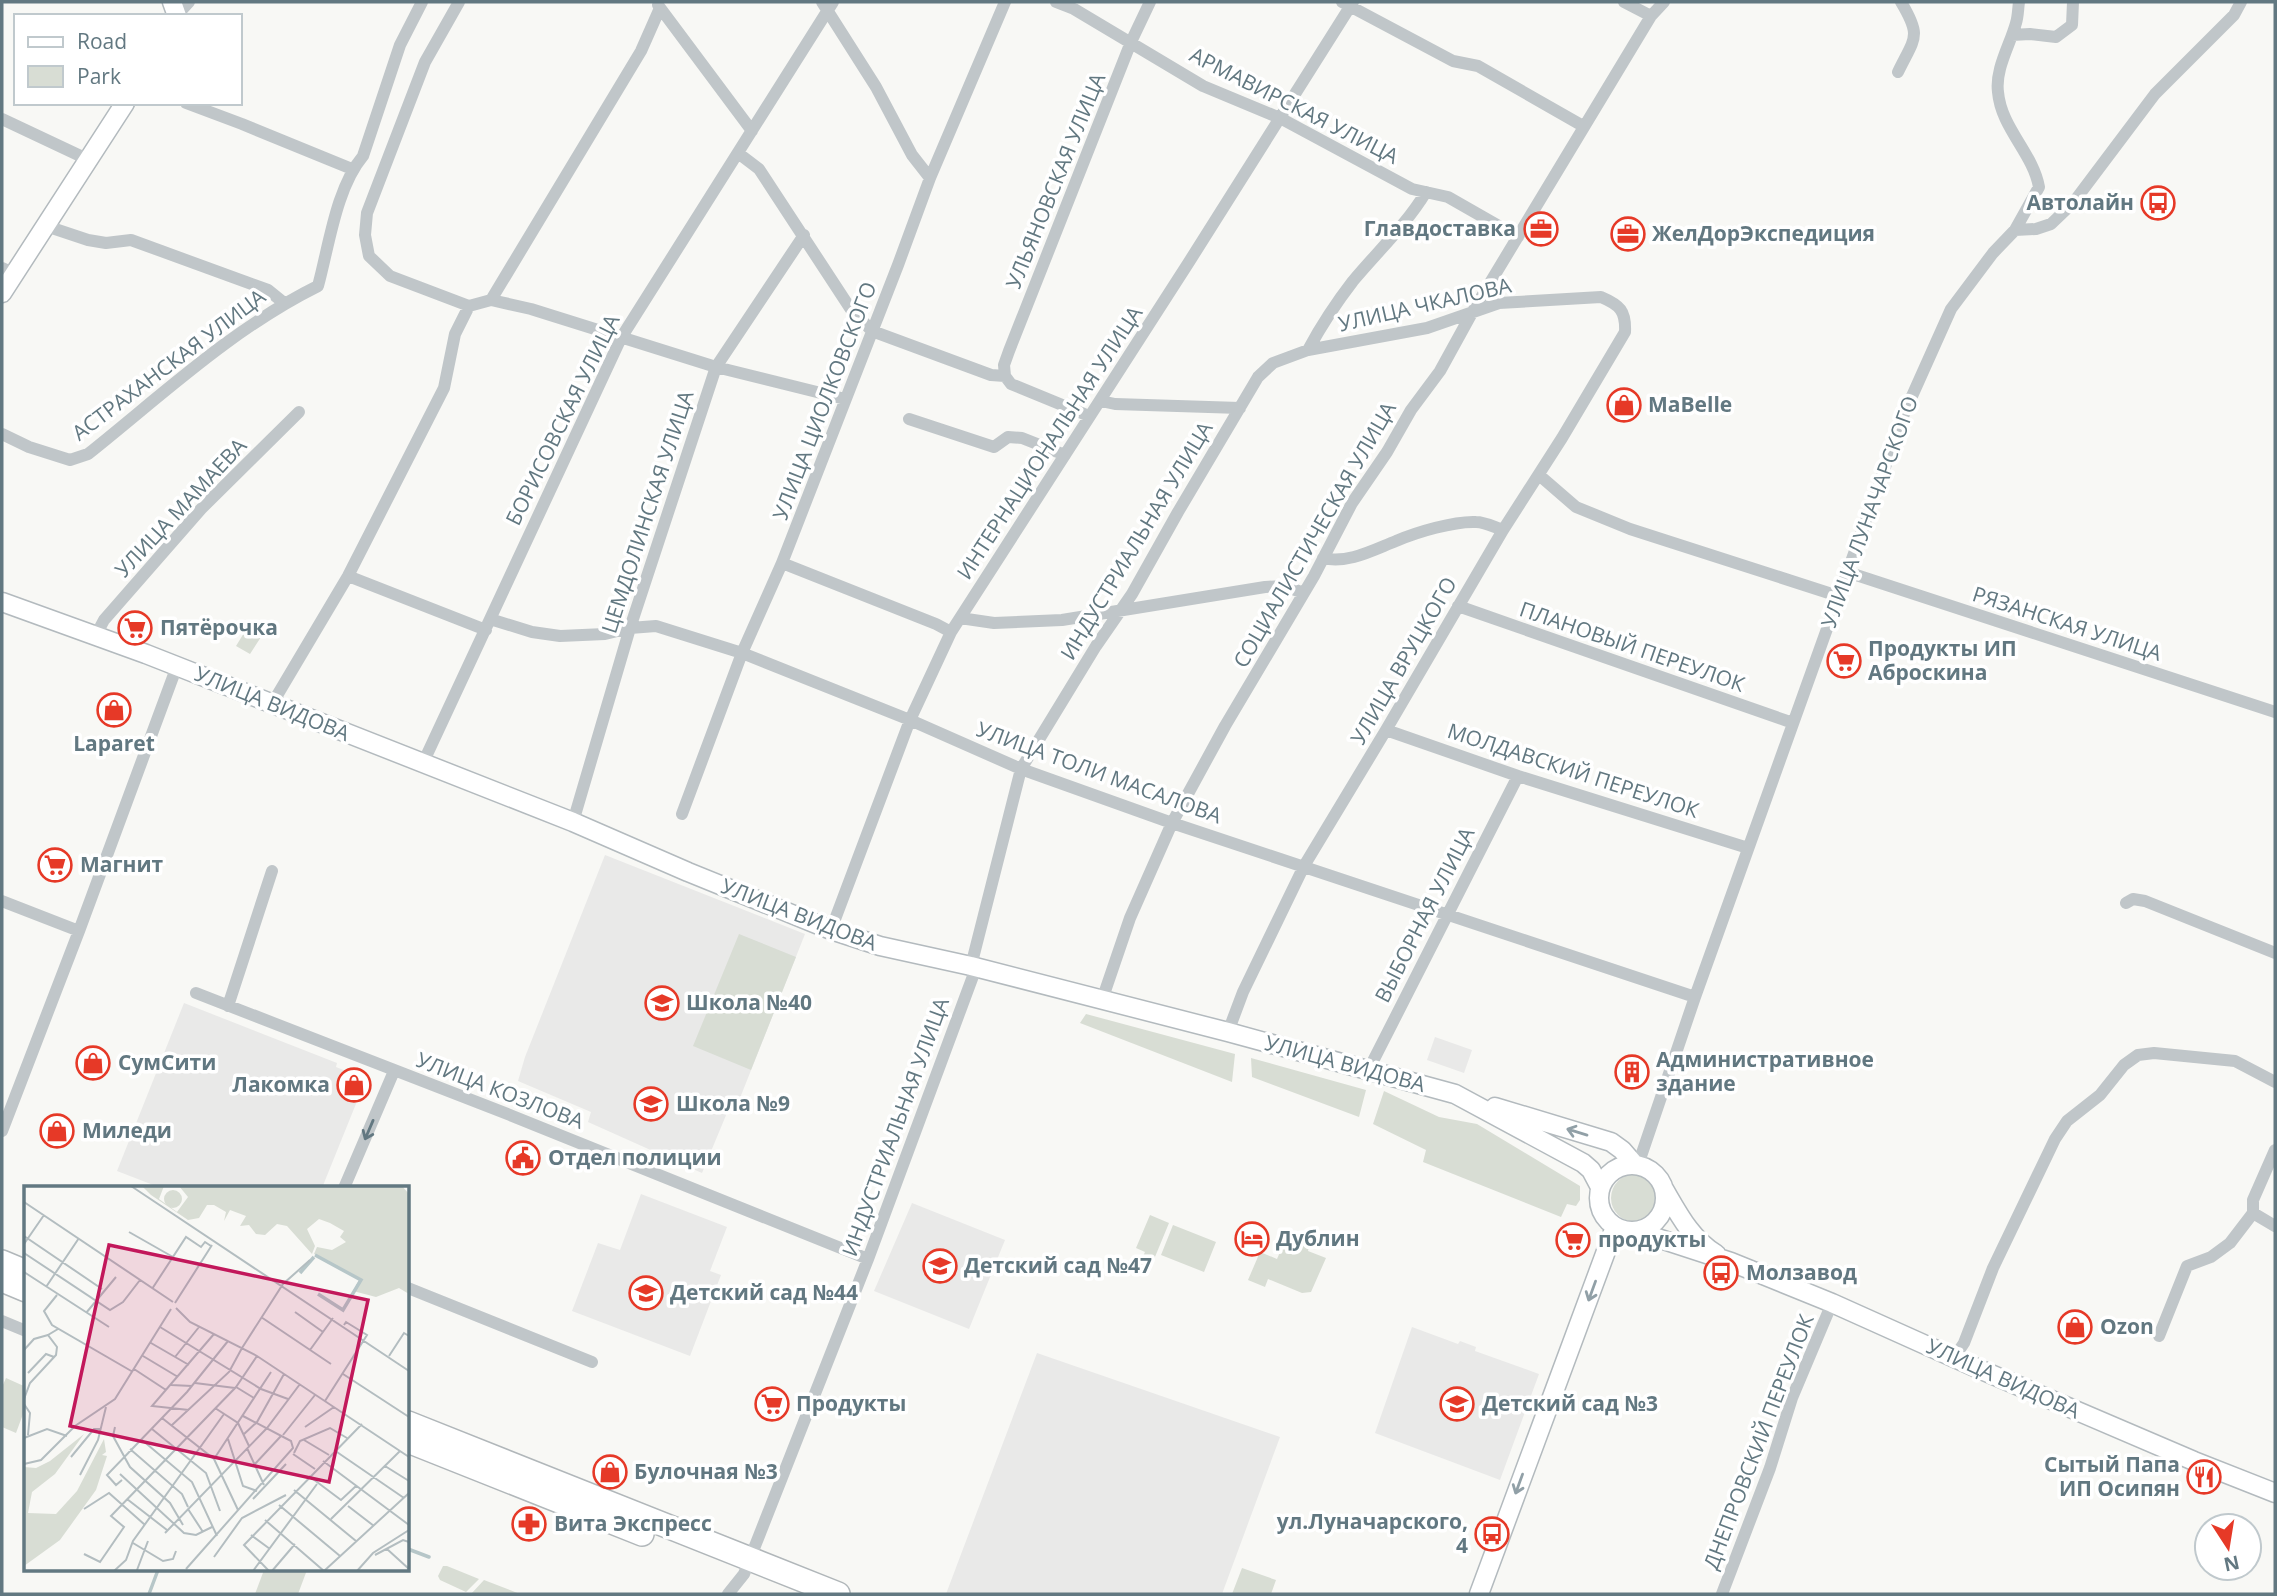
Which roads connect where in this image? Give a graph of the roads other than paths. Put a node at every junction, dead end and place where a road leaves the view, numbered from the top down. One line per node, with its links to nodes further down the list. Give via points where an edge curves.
1 (422, 2): 27 (street, АСТРАХАНСКАЯ УЛИЦА, via 400,45 363,156)
2 (459, 2): 38 (street, via 425,62 367,213 365,235 369,256 390,276)
3 (1005, 2): 28 (street, УЛИЦА ЦИОЛКОВСКОГО)
4 (1056, 2): 17 (street, АРМАВИРСКАЯ УЛИЦА)
5 (1150, 2): 17 (street, УЛЬЯНОВСКАЯ УЛИЦА)
6 (1624, 2): 15 (street)
7 (1664, 2): 15 (street, СОЦИАЛИСТИЧЕСКАЯ УЛИЦА)
8 (1902, 2): 18 (street, via 1915,24 1915,37)
9 (2019, 2): 16 (street)
10 (2073, 2): 16 (street, via 2073,25 2056,37)
11 (2241, 2): 31 (street, via 2234,15 2155,94 2073,203 2052,224)
12 (1349, 3): 21 (street, ИНТЕРНАЦИОНАЛЬНАЯ УЛИЦА); 23 (street, via 1453,61 1478,66)
13 (658, 5): 24 (street); 36 (street, via 641,51)
14 (827, 5): 24 (street, БОРИСОВСКАЯ УЛИЦА); 28 (street, via 912,155)
15 (1651, 16): 23 (street, СОЦИАЛИСТИЧЕСКАЯ УЛИЦА)
16 (2012, 35): 31 (street, УЛИЦА ЛУНАЧАРСКОГО, via 1997,89 2009,128 2037,174 2039,187)
17 (1131, 42): 21 (street, АРМАВИРСКАЯ УЛИЦА, via 1203,86); 45 (street, УЛЬЯНОВСКАЯ УЛИЦА, via 1004,365)
18 (1898, 72)
19 (124, 105): 26 (street)
20 (191, 105): 27 (street)
21 (1280, 118): 29 (street, АРМАВИРСКАЯ УЛИЦА, via 1412,189); 47 (street, ИНТЕРНАЦИОНАЛЬНАЯ УЛИЦА)
22 (2, 119): 26 (street)
23 (1583, 126): 33 (street, СОЦИАЛИСТИЧЕСКАЯ УЛИЦА)
24 (752, 131): 25 (street, БОРИСОВСКАЯ УЛИЦА)
25 (738, 153): 32 (street, via 759,169); 42 (street, БОРИСОВСКАЯ УЛИЦА)
26 (89, 160): 30 (street)
27 (352, 170): 37 (street, АСТРАХАНСКАЯ УЛИЦА, via 318,286)
28 (930, 178): 41 (street, УЛИЦА ЦИОЛКОВСКОГО)
29 (1426, 192): 33 (street, АРМАВИРСКАЯ УЛИЦА, via 1448,197); 43 (street, via 1352,282)
30 (46, 226): 34 (street); 37 (street, via 88,240 131,240 268,290)
31 (2015, 230): 58 (street, УЛИЦА ЛУНАЧАРСКОГО, via 1951,309 1904,414)
32 (804, 235): 41 (street, via 849,308); 44 (street, ЦЕМДОЛИНСКАЯ УЛИЦА)
33 (1518, 236): 39 (street, СОЦИАЛИСТИЧЕСКАЯ УЛИЦА)
34 (8, 271): 35 (street)
35 (2, 293)
36 (491, 300): 38 (street); 42 (street)
37 (284, 303): 52 (street, АСТРАХАНСКАЯ УЛИЦА, via 228,341 88,454 70,460)
38 (469, 306): 59 (street, via 456,334 444,388)
39 (1473, 311): 40 (street, УЛИЦА ЧКАЛОВА, via 1499,303 1601,297); 43 (street, УЛИЦА ЧКАЛОВА, via 1427,328); 56 (street, СОЦИАЛИСТИЧЕСКАЯ УЛИЦА, via 1440,371 1352,503)
40 (1626, 318): 54 (street, УЛИЦА ВРУЦКОГО, via 1625,331)
41 (872, 331): 45 (street, via 991,375); 46 (street, УЛИЦА ЦИОЛКОВСКОГО)
42 (621, 338): 44 (street); 66 (street, БОРИСОВСКАЯ УЛИЦА)
43 (1308, 350): 48 (street, ИНДУСТРИАЛЬНАЯ УЛИЦА, via 1273,363 1258,377)
44 (716, 367): 46 (street); 67 (street, ЦЕМДОЛИНСКАЯ УЛИЦА)
45 (1005, 376): 50 (street, via 1011,384)
46 (845, 399): 57 (street, УЛИЦА ЦИОЛКОВСКОГО)
47 (1101, 401): 48 (street); 50 (street, ИНТЕРНАЦИОНАЛЬНАЯ УЛИЦА)
48 (1240, 408): 64 (street, ИНДУСТРИАЛЬНАЯ УЛИЦА)
49 (299, 412): 69 (street, УЛИЦА МАМАЕВА, via 201,509)
50 (1089, 416): 53 (street, ИНТЕРНАЦИОНАЛЬНАЯ УЛИЦА)
51 (909, 419): 53 (street, via 994,447 1008,437 1022,438)
52 (2, 433)
53 (1065, 455): 65 (street, ИНТЕРНАЦИОНАЛЬНАЯ УЛИЦА)
54 (1538, 475): 55 (street, УЛИЦА ВРУЦКОГО); 61 (street, via 1576,506 1630,529)
55 (1503, 530): 56 (street, via 1479,522 1462,523 1346,559); 63 (street, УЛИЦА ВРУЦКОГО)
56 (1323, 558): 60 (street, СОЦИАЛИСТИЧЕСКАЯ УЛИЦА)
57 (782, 564): 68 (street); 70 (street, УЛИЦА ЦИОЛКОВСКОГО)
58 (1847, 572): 61 (street, УЛИЦА ЛУНАЧАРСКОГО); 73 (street, РЯЗАНСКАЯ УЛИЦА)
59 (348, 576): 66 (street, УЛИЦА ТОЛИ МАСАЛОВА); 72 (street)
60 (1304, 593): 64 (street, via 1284,586 1265,587); 82 (street, СОЦИАЛИСТИЧЕСКАЯ УЛИЦА)
61 (1838, 596): 75 (street, УЛИЦА ЛУНАЧАРСКОГО)
62 (2, 602): 69 (street, УЛИЦА ВИДОВА)
63 (1458, 606): 75 (street, ПЛАНОВЫЙ ПЕРЕУЛОК); 76 (street, УЛИЦА ВРУЦКОГО)
64 (1121, 610): 65 (street, via 1062,620 994,623); 78 (street, ИНДУСТРИАЛЬНАЯ УЛИЦА)
65 (960, 618): 68 (street, ИНТЕРНАЦИОНАЛЬНАЯ УЛИЦА)
66 (488, 624): 67 (street, УЛИЦА ТОЛИ МАСАЛОВА, via 560,636); 77 (street, БОРИСОВСКАЯ УЛИЦА)
67 (630, 628): 70 (street, УЛИЦА ТОЛИ МАСАЛОВА, via 656,626); 81 (street, ЦЕМДОЛИНСКАЯ УЛИЦА)
68 (951, 632): 74 (street, ИНТЕРНАЦИОНАЛЬНАЯ УЛИЦА)
69 (96, 635): 71 (street, УЛИЦА ВИДОВА)
70 (742, 653): 74 (street, УЛИЦА ТОЛИ МАСАЛОВА); 80 (street, УЛИЦА ЦИОЛКОВСКОГО)
71 (177, 666): 72 (street, УЛИЦА ВИДОВА); 90 (street)
72 (272, 704): 77 (street, УЛИЦА ВИДОВА)
73 (2275, 712)
74 (910, 720): 78 (street, УЛИЦА ТОЛИ МАСАЛОВА); 89 (street, ИНТЕРНАЦИОНАЛЬНАЯ УЛИЦА)
75 (1793, 723): 83 (street, УЛИЦА ЛУНАЧАРСКОГО)
76 (1386, 730): 79 (street, МОЛДАВСКИЙ ПЕРЕУЛОК); 84 (street, УЛИЦА ВРУЦКОГО)
77 (423, 763): 81 (street, УЛИЦА ВИДОВА)
78 (1021, 769): 82 (street, УЛИЦА ТОЛИ МАСАЛОВА); 92 (street, ИНДУСТРИАЛЬНАЯ УЛИЦА)
79 (1518, 776): 83 (street, МОЛДАВСКИЙ ПЕРЕУЛОК); 88 (street, ВЫБОРНАЯ УЛИЦА)
80 (681, 814)
81 (573, 822): 89 (street, УЛИЦА ВИДОВА)
82 (1172, 823): 84 (street, УЛИЦА ТОЛИ МАСАЛОВА); 95 (street, СОЦИАЛИСТИЧЕСКАЯ УЛИЦА, via 1130,918)
83 (1748, 848): 94 (street, УЛИЦА ЛУНАЧАРСКОГО)
84 (1304, 866): 88 (street, УЛИЦА ТОЛИ МАСАЛОВА); 97 (street, УЛИЦА ВРУЦКОГО)
85 (272, 871): 96 (street)
86 (2, 901): 90 (street)
87 (2126, 903): 91 (street, via 2145,901)
88 (1447, 913): 94 (street, УЛИЦА ТОЛИ МАСАЛОВА); 99 (street, ВЫБОРНАЯ УЛИЦА)
89 (831, 930): 92 (street, УЛИЦА ВИДОВА)
90 (79, 931): 102 (street)
91 (2275, 953)
92 (973, 967): 95 (street, УЛИЦА ВИДОВА); 112 (street, ИНДУСТРИАЛЬНАЯ УЛИЦА)
93 (196, 993): 96 (street, УЛИЦА КОЗЛОВА)
94 (1695, 997): 104 (street, УЛИЦА ЛУНАЧАРСКОГО)
95 (1102, 1000): 97 (street, УЛИЦА ВИДОВА)
96 (228, 1006): 98 (street, УЛИЦА КОЗЛОВА)
97 (1228, 1032): 99 (street, УЛИЦА ВИДОВА)
98 (394, 1071): 105 (street, one-way to 105); 112 (street, УЛИЦА КОЗЛОВА)
99 (1368, 1071): 101 (street, УЛИЦА ВИДОВА)
100 (2275, 1082): 123 (street, via 2235,1061 2201,1057 2154,1053 2138,1055 2124,1065 2055,1139)
101 (1455, 1094): 104 (street, one-way to 101, via 1611,1142); 106 (street, УЛИЦА ВИДОВА, via 1583,1163)
102 (2, 1131)
103 (2275, 1150): 108 (street, via 2253,1200)
104 (1636, 1165): 106 (street, via 1614,1170); 107 (street, via 1654,1172)
105 (345, 1186)
106 (1600, 1187): 109 (street, via 1599,1206)
107 (1664, 1189): 111 (street, via 1660,1217); 114 (street, via 1692,1233 1707,1249)
108 (2253, 1213): 110 (street); 122 (street, via 2230,1243 2187,1266)
109 (1615, 1227): 111 (street); 132 (street, one-way to 132)
110 (2275, 1227)
111 (1636, 1231): 114 (street)
112 (868, 1259): 128 (street, ИНДУСТРИАЛЬНАЯ УЛИЦА)
113 (2, 1262): 115 (highway)
114 (1731, 1262): 119 (street, УЛИЦА ВИДОВА)
115 (24, 1271)
116 (2, 1280): 117 (highway)
117 (24, 1289)
118 (410, 1289): 124 (street)
119 (1832, 1303): 123 (street, УЛИЦА ВИДОВА); 133 (street, ДНЕПРОВСКИЙ ПЕРЕУЛОК, via 1792,1398)
120 (2, 1321): 121 (street)
121 (24, 1330)
122 (2159, 1336)
123 (1954, 1358): 127 (street, УЛИЦА ВИДОВА)
124 (592, 1362)
125 (410, 1424): 128 (highway)
126 (410, 1442): 128 (highway)
127 (2275, 1493)
128 (746, 1567): 129 (street, ИНДУСТРИАЛЬНАЯ УЛИЦА); 130 (highway); 131 (highway)
129 (729, 1594)
130 (794, 1594)
131 (838, 1594)
132 (1479, 1594)
133 (1722, 1594)

